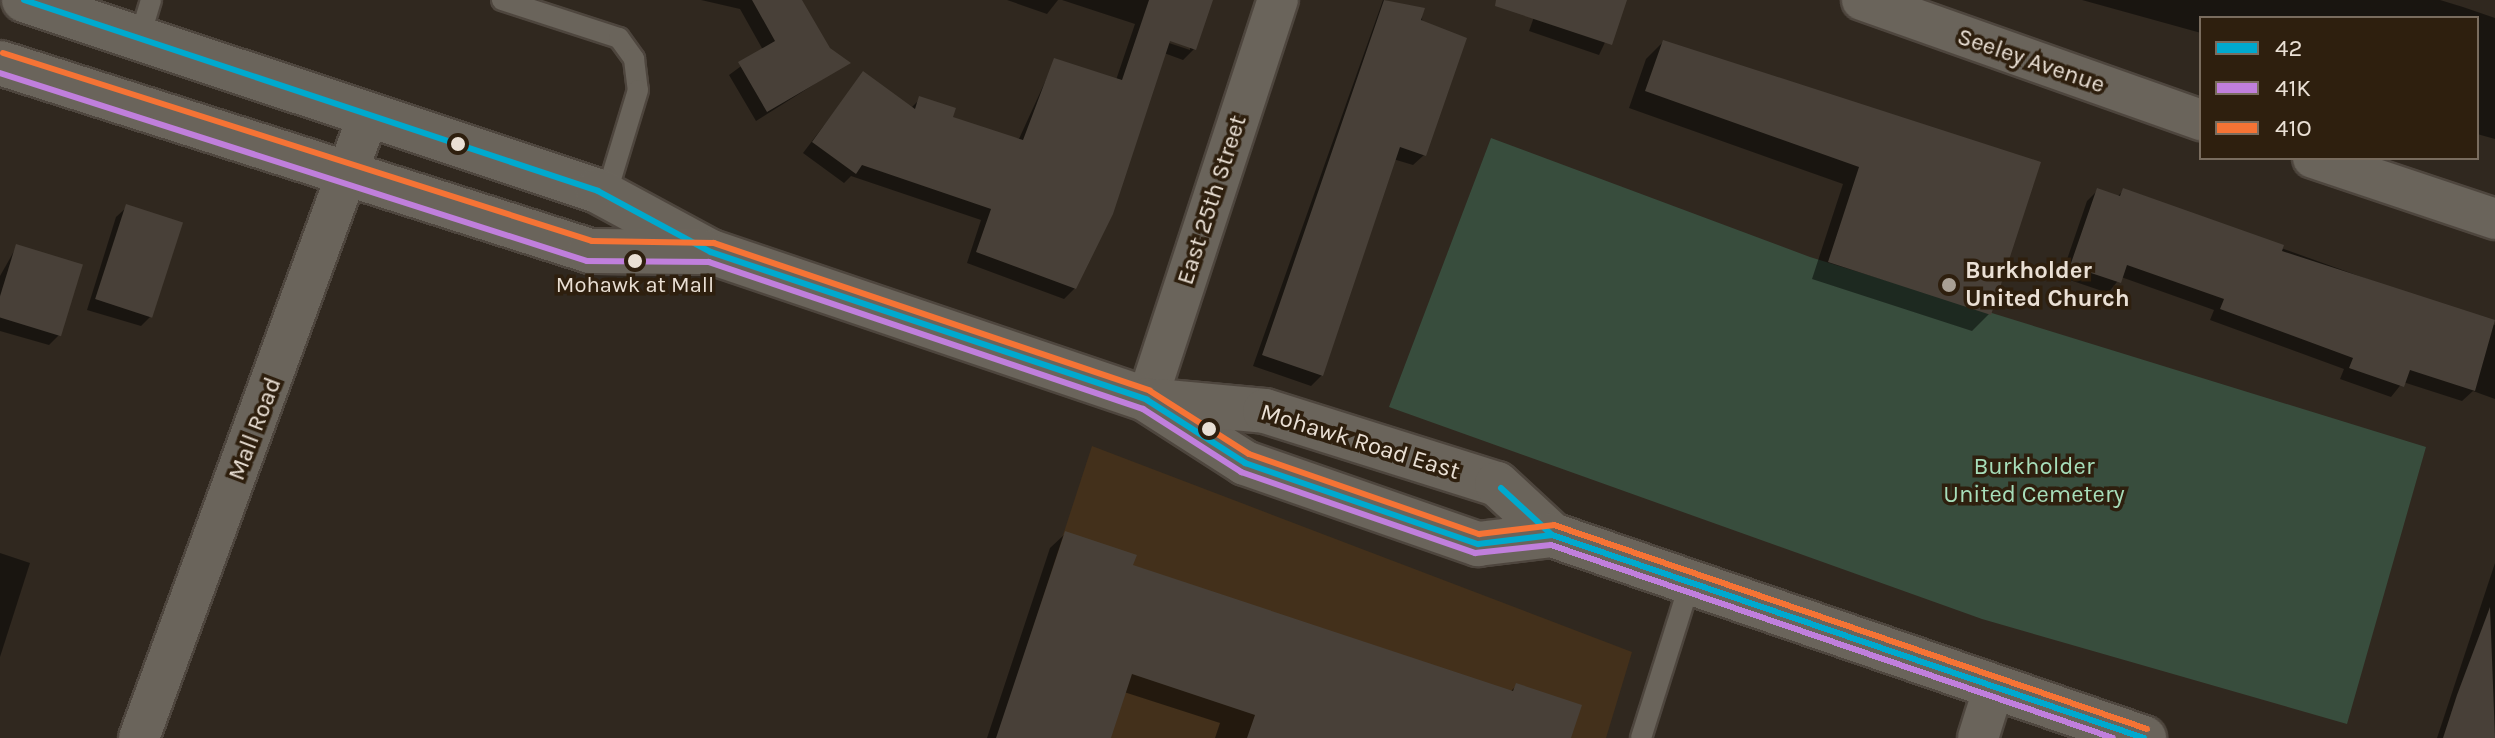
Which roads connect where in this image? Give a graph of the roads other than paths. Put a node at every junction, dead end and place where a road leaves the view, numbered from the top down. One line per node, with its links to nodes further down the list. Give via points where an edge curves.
1 (24, 0): 5 (main road, Mohawk Road East)
2 (502, 0): 11 (lane, via 619,38 634,59 638,90)
3 (1278, 0): 14 (street, East 25th Street)
4 (1862, 0): 8 (street, Seeley Avenue)
5 (145, 20): 7 (main road, Mohawk Road East)
6 (0, 63): 10 (main road, Mohawk Road East)
7 (367, 119): 10 (street, Mall Road); 11 (main road, Mohawk Road East)
8 (2199, 119)
9 (2319, 160): 12 (street)
10 (349, 176): 13 (main road, Mohawk Road East, via 590,251); 18 (street, Mall Road)
11 (606, 195): 13 (main road, Mohawk Road East)
12 (2495, 219)
13 (711, 252): 14 (main road, Mohawk Road East)
14 (1147, 400): 15 (main road, Mohawk Road East, via 1265,411 1497,484); 15 (main road, Mohawk Road East, via 1245,463 1478,544)
15 (1552, 535): 16 (main road, Mohawk Road East)
16 (1690, 583): 17 (main road, Mohawk Road East); 19 (lane)
17 (1994, 687): 20 (street); 21 (main road, Mohawk Road East)
18 (139, 738)
19 (1641, 738)
20 (1978, 738)
21 (2144, 738)

